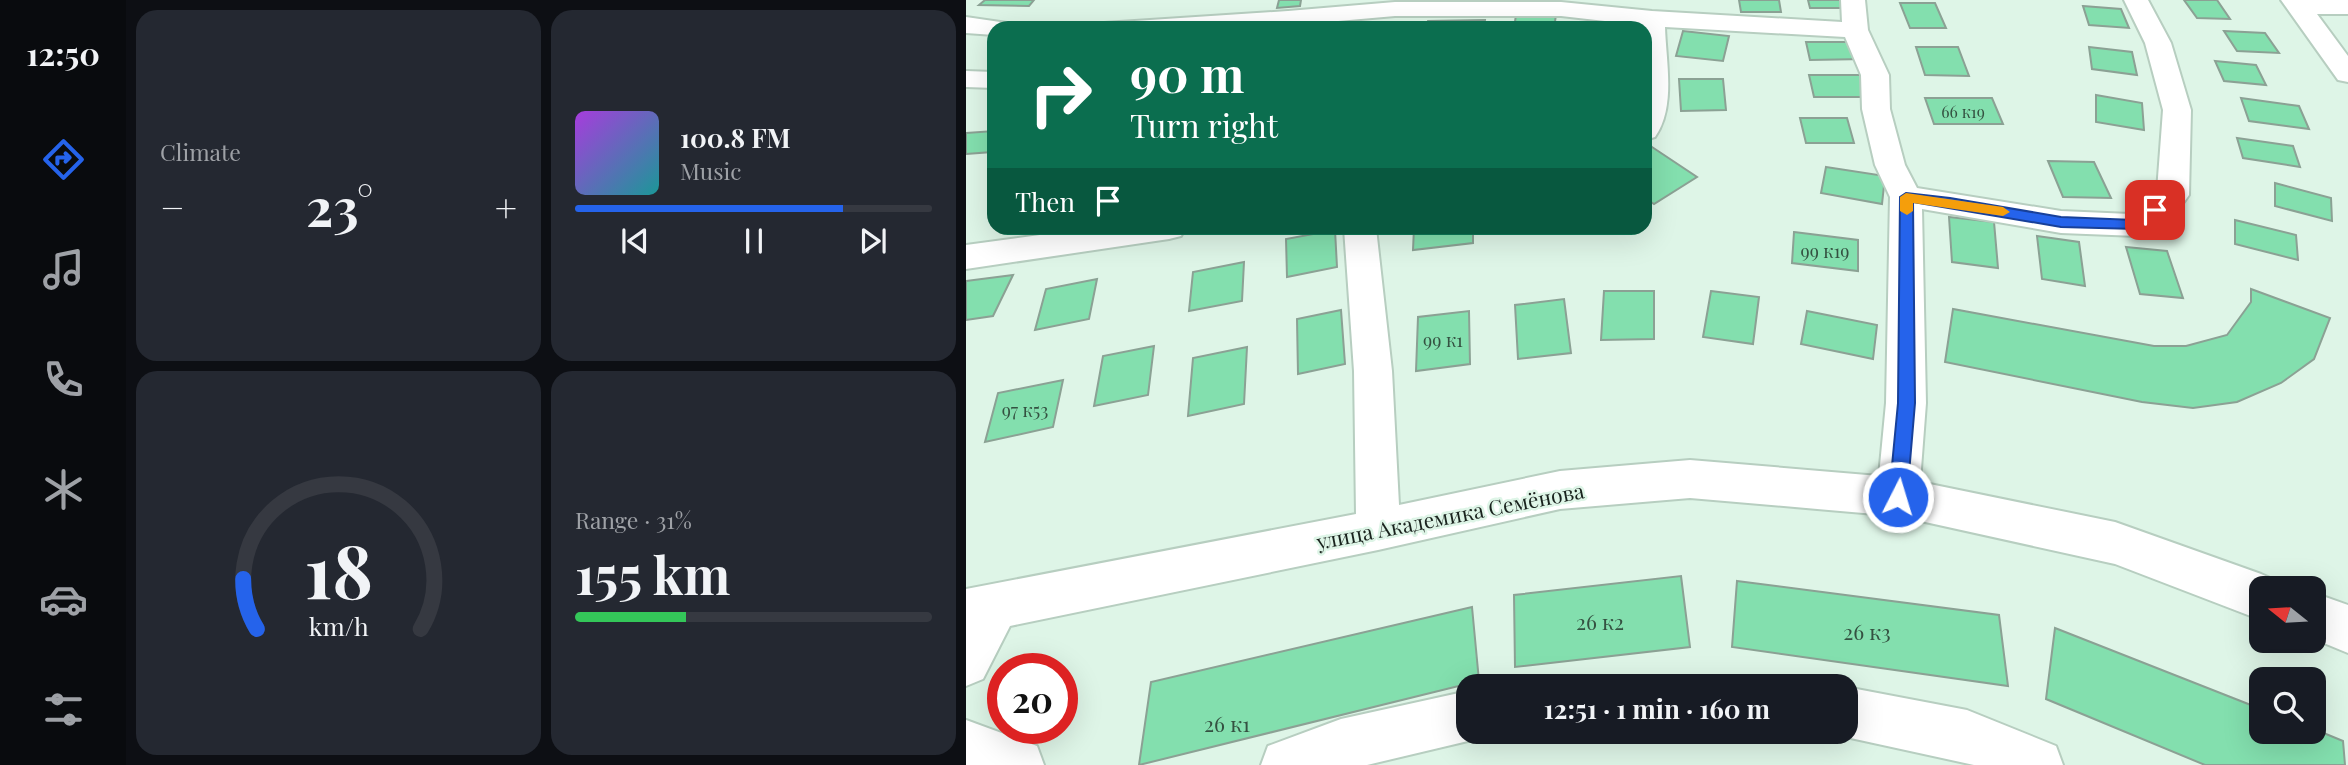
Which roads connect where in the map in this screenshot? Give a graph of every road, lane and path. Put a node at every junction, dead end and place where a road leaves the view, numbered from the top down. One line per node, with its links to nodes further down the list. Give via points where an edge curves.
1 (2136, 0): 14 (street, via 2158,43 2177,110 2173,195 2137,225 2061,222)
2 (2296, 4): 3 (street); 10 (street)
3 (2348, 7)
4 (1394, 12): 6 (street, via 1561,9); 7 (street)
5 (1854, 15): 6 (street); 14 (street, via 1875,75 1876,109 1890,165)
6 (1652, 19): 13 (street)
7 (1258, 21)
8 (966, 25): 9 (street)
9 (987, 27)
10 (2348, 74)
11 (966, 79): 12 (street)
12 (987, 80)
13 (1652, 107)
14 (1906, 197): 18 (street, via 1906,403)
15 (1120, 235): 17 (street)
16 (1361, 235): 19 (street, via 1373,371)
17 (966, 257)
18 (1898, 497): 19 (street, улица Академика Семёнова, via 1690,479 1560,490); 20 (street, улица Академика Семёнова, via 2115,544)
19 (1378, 530): 21 (street, улица Академика Семёнова)
20 (2249, 593)
21 (981, 609): 24 (street)
22 (2326, 621): 23 (street)
23 (2348, 629)
24 (966, 663)
25 (1858, 714): 30 (street, via 1967,736)
26 (1456, 719): 29 (street, via 1341,745)
27 (966, 746): 28 (street)
28 (1018, 765)
29 (1287, 765)
30 (2037, 765)

